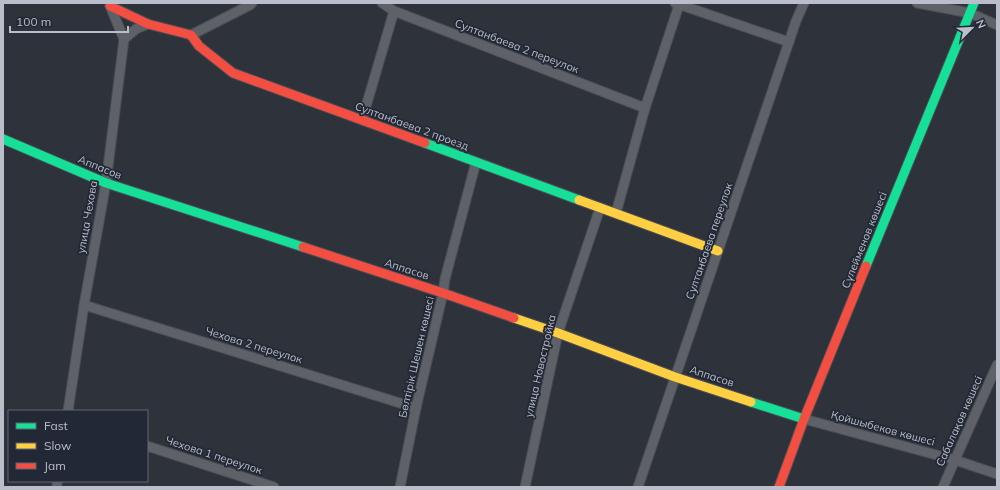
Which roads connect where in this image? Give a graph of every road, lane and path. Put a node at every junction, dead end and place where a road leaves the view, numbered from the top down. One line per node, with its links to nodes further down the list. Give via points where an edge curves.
1 (252, 3): 11 (street)
2 (382, 3): 7 (street, Султанбаева 2 переулок)
3 (804, 3): 13 (street, Султанбаева переулок)
4 (917, 3): 8 (street)
5 (974, 3): 8 (street, Сүлейменов көшесі)
6 (677, 4): 13 (street); 14 (street)
7 (394, 11): 14 (street, Султанбаева 2 переулок); 15 (street)
8 (970, 13): 10 (street); 29 (street, Сүлейменов көшесі)
9 (148, 24): 11 (street); 12 (street, via 136,29); 12 (street, via 110,6)
10 (997, 25)
11 (191, 35): 15 (street, Султанбаева 2 проезд, via 199,46 233,73)
12 (124, 39): 18 (street, улица Чехова)
13 (789, 42): 21 (street, Султанбаева переулок)
14 (645, 108): 20 (street)
15 (362, 120): 17 (street, Султанбаева 2 проезд)
16 (3, 139): 18 (street, Аппасов)
17 (476, 162): 19 (street, Султанбаева 2 проезд); 22 (street, Бөлтірік Шешен көшесі)
18 (106, 183): 22 (street, Аппасов); 23 (street, улица Чехова)
19 (600, 208): 20 (street, Султанбаева 2 проезд); 24 (street, улица Новостройка)
20 (616, 213): 21 (street, Султанбаева 2 проезд)
21 (718, 251): 26 (street, Султанбаева переулок)
22 (443, 293): 24 (street, Аппасов); 27 (street, Бөлтірік Шешен көшесі)
23 (84, 305): 27 (street, Чехова 2 переулок); 28 (street, улица Чехова)
24 (558, 333): 26 (street, Аппасов); 35 (street, улица Новостройка)
25 (997, 365): 31 (street, Сабалақов көшесі)
26 (676, 377): 29 (street, Аппасов); 36 (street, Султанбаева переулок)
27 (416, 408): 34 (street, Бөлтірік Шешен көшесі)
28 (68, 410)
29 (804, 419): 31 (street, Қойшыбеков көшесі); 37 (street, Сүлейменов көшесі)
30 (148, 446): 33 (street, Чехова 1 переулок)
31 (955, 460): 32 (street, Қойшыбеков көшесі); 38 (street, Сабалақов көшесі)
32 (997, 474)
33 (274, 487)
34 (400, 487)
35 (525, 487)
36 (638, 487)
37 (779, 487)
38 (943, 487)

